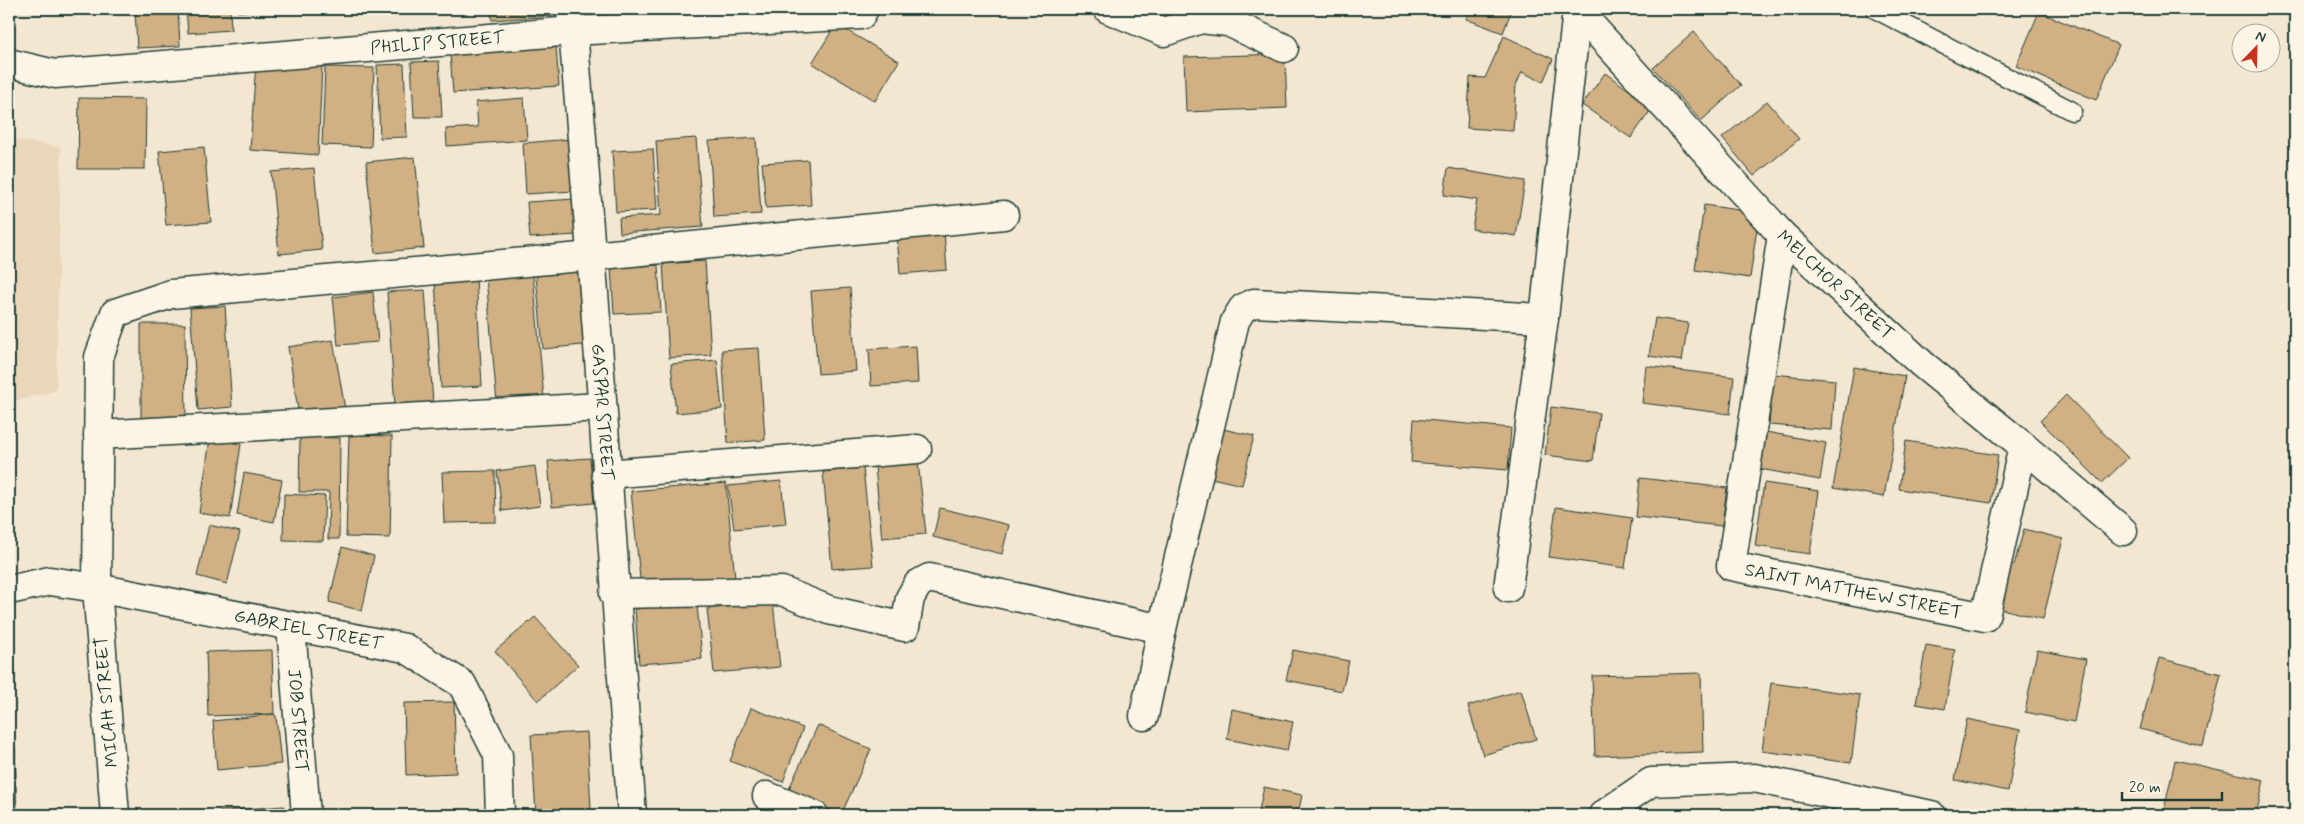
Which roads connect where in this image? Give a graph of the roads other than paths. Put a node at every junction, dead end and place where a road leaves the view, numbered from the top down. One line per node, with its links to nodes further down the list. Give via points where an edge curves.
1 (864, 9): 5 (street, PHILIP STREET, via 861,15)
2 (1108, 9): 6 (street, via 1164,32 1201,19 1228,22)
3 (1577, 9): 10 (street, MELCHOR STREET); 12 (street)
4 (1875, 9): 8 (lane)
5 (572, 20): 7 (street, PHILIP STREET, via 55,74); 11 (street, GASPAR STREET)
6 (1284, 48)
7 (9, 63)
8 (2072, 111)
9 (1004, 215): 11 (street)
10 (1782, 235): 15 (street, MELCHOR STREET, via 1922,364); 15 (street, SAINT MATTHEW STREET, via 1731,566 1985,617)
11 (592, 256): 13 (street, GASPAR STREET); 14 (street, MICAH STREET, via 171,294 115,313 98,357)
12 (1544, 318): 20 (street); 24 (street, via 1254,303 1243,308 1235,320)
13 (601, 407): 14 (street); 17 (street, GASPAR STREET)
14 (98, 435): 19 (street, MICAH STREET)
15 (2023, 446): 18 (street, MELCHOR STREET)
16 (917, 448): 17 (street)
17 (606, 474): 22 (street, GASPAR STREET)
18 (2123, 531)
19 (97, 588): 21 (street, GABRIEL STREET, via 50,581); 23 (street, GABRIEL STREET); 27 (street, MICAH STREET)
20 (1508, 588)
21 (9, 590)
22 (614, 594): 24 (street, via 782,591 829,610 905,627 910,598 918,584 929,578); 30 (street, GASPAR STREET)
23 (291, 627): 28 (street, JOB STREET); 29 (street, GABRIEL STREET, via 405,648 462,684 498,755)
24 (1162, 629): 25 (street)
25 (1144, 716)
26 (767, 796): 31 (street)
27 (115, 815)
28 (306, 815)
29 (500, 815)
30 (632, 815)
31 (814, 815)
32 (1603, 815): 33 (street, via 1651,782 1754,778)
33 (1931, 815)

